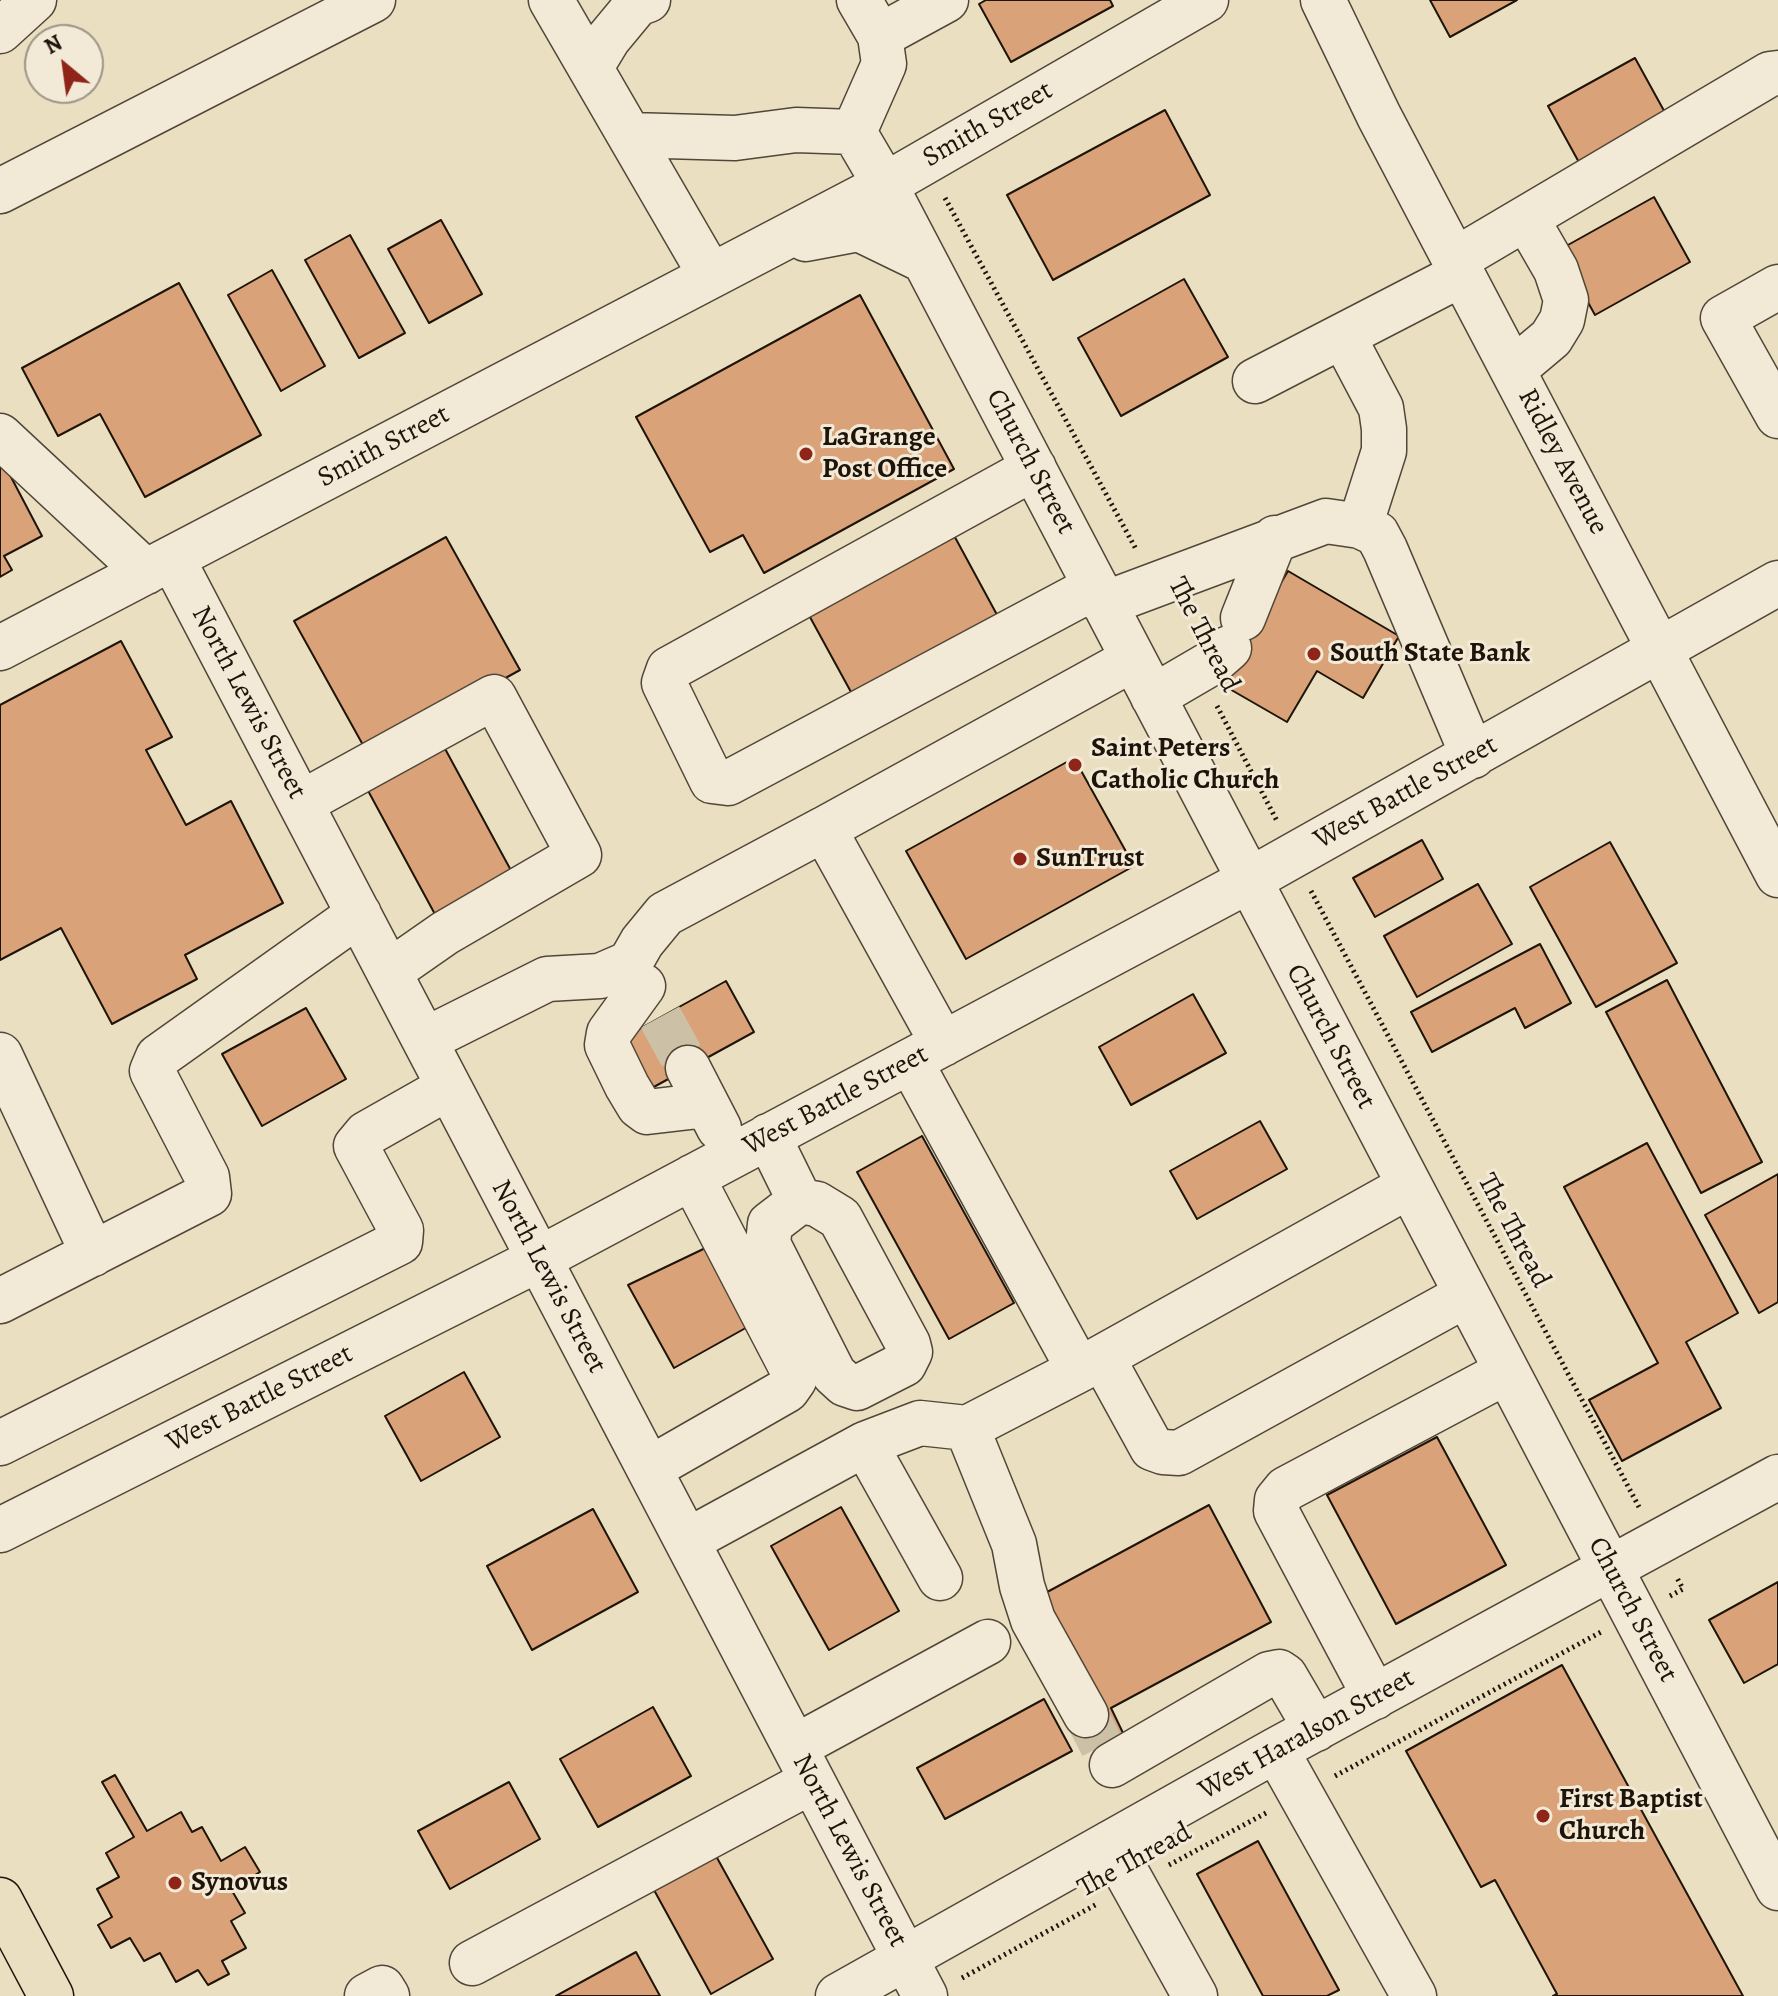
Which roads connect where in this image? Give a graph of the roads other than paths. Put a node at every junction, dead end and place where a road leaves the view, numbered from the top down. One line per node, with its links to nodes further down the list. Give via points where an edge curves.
1 (34, 0): 12 (street)
2 (373, 0): 19 (street)
3 (551, 0): 14 (street)
4 (648, 0): 14 (street, via 637,4)
5 (946, 0): 11 (street)
6 (1206, 0): 10 (street, Smith Street)
7 (1288, 0): 13 (street, Ridley Avenue)
8 (1323, 0): 13 (street, Ridley Avenue)
9 (1337, 0): 13 (street, Ridley Avenue)
10 (1143, 16): 18 (street, Smith Street)
11 (870, 18): 16 (street, via 884,64)
12 (0, 31)
13 (1345, 49): 23 (street, Ridley Avenue)
14 (591, 67): 17 (street)
15 (1778, 73): 20 (street)
16 (854, 132): 17 (street, via 796,130 735,138); 18 (street, Church Street)
17 (630, 135): 24 (street)
18 (885, 185): 21 (street, Smith Street); 22 (street, Church Street)
19 (0, 191)
20 (1526, 218): 23 (street); 27 (street, via 1556,270 1566,300 1551,338)
21 (768, 247): 22 (street, Smith Street, via 859,229); 24 (street, Smith Street)
22 (925, 261): 31 (street, Church Street)
23 (1459, 267): 26 (street); 27 (street, Ridley Avenue)
24 (711, 276): 34 (street, Smith Street)
25 (1778, 287): 29 (street, via 1723,318)
26 (1343, 336): 28 (street); 32 (street, via 1381,408 1384,429 1384,451)
27 (1513, 370): 38 (street, Ridley Avenue)
28 (1255, 381)
29 (1778, 416)
30 (0, 436): 34 (street, North Lewis Street)
31 (1034, 468): 36 (street, Church Street); 36 (street, via 669,669 664,683 712,781 728,783)
32 (1360, 526): 33 (street, via 1326,521); 41 (street, via 1377,534 1385,549)
33 (1275, 538): 36 (street, via 1154,585); 40 (street, via 1223,645)
34 (159, 565): 37 (street, Smith Street); 42 (street, North Lewis Street)
35 (1778, 583): 38 (street, West Battle Street)
36 (1100, 596): 39 (street, Church Street)
37 (0, 648)
38 (1660, 650): 41 (street, West Battle Street); 44 (street, Ridley Avenue)
39 (1133, 659): 40 (street, Church Street); 43 (street)
40 (1153, 697): 45 (street, Church Street)
41 (1473, 756): 45 (street, West Battle Street)
42 (301, 803): 46 (street, North Lewis Street); 47 (street, via 494,697 579,855)
43 (824, 829): 48 (street, via 665,914 648,934); 50 (street)
44 (1778, 875)
45 (1248, 881): 50 (street, West Battle Street); 55 (street, Church Street)
46 (359, 914): 47 (street, North Lewis Street); 57 (street, via 158,1057 152,1071 207,1177 209,1194)
47 (389, 972): 49 (street, North Lewis Street)
48 (644, 988): 49 (street, via 600,976 547,979); 53 (street, via 609,1033 607,1045 639,1106 647,1112 697,1087)
49 (425, 1040): 52 (street, North Lewis Street)
50 (927, 1052): 53 (street, West Battle Street); 61 (street)
51 (0, 1055): 57 (street)
52 (449, 1087): 58 (street, North Lewis Street); 64 (street, via 366,1134 356,1146 401,1230 400,1242)
53 (751, 1146): 54 (street, West Battle Street); 56 (street)
54 (692, 1177): 58 (street, West Battle Street); 66 (street, via 794,1380 787,1390)
55 (1409, 1186): 59 (street, Church Street); 61 (street)
56 (800, 1201)
57 (93, 1254): 60 (street)
58 (539, 1259): 66 (street, North Lewis Street); 68 (street, West Battle Street)
59 (1466, 1295): 61 (street, via 1179,1453 1152,1448); 62 (street, Church Street)
60 (0, 1301)
61 (1090, 1364): 63 (street)
62 (1506, 1372): 70 (street, Church Street); 73 (street, via 1286,1489 1277,1500 1276,1511)
63 (967, 1428): 65 (street, via 920,1423); 75 (street, via 1014,1544 1033,1620)
64 (0, 1443)
65 (865, 1444): 69 (street); 71 (street)
66 (649, 1469): 69 (street, North Lewis Street)
67 (1778, 1477): 70 (street, West Haralson Street)
68 (0, 1530)
69 (687, 1541): 77 (street, North Lewis Street)
70 (1611, 1570): 73 (street, West Haralson Street); 79 (street, Church Street)
71 (940, 1578)
72 (988, 1642): 77 (street)
73 (1375, 1697): 74 (street, West Haralson Street)
74 (1316, 1729): 75 (street, via 1279,1672); 76 (street, West Haralson Street)
75 (1100, 1742): 78 (street)
76 (1276, 1750): 78 (street, West Haralson Street); 89 (street)
77 (803, 1764): 81 (street, North Lewis Street); 82 (street)
78 (1127, 1834): 81 (street, West Haralson Street); 88 (street, via 1133,1884)
79 (1778, 1888)
80 (0, 1900): 84 (main road)
81 (905, 1958): 83 (street, North Lewis Street); 87 (street, West Haralson Street)
82 (472, 1963)
83 (941, 1988)
84 (51, 1996)
85 (367, 1996): 86 (street, via 382,1988)
86 (387, 1996)
87 (838, 1996)
88 (1195, 1996)
89 (1414, 1996)

